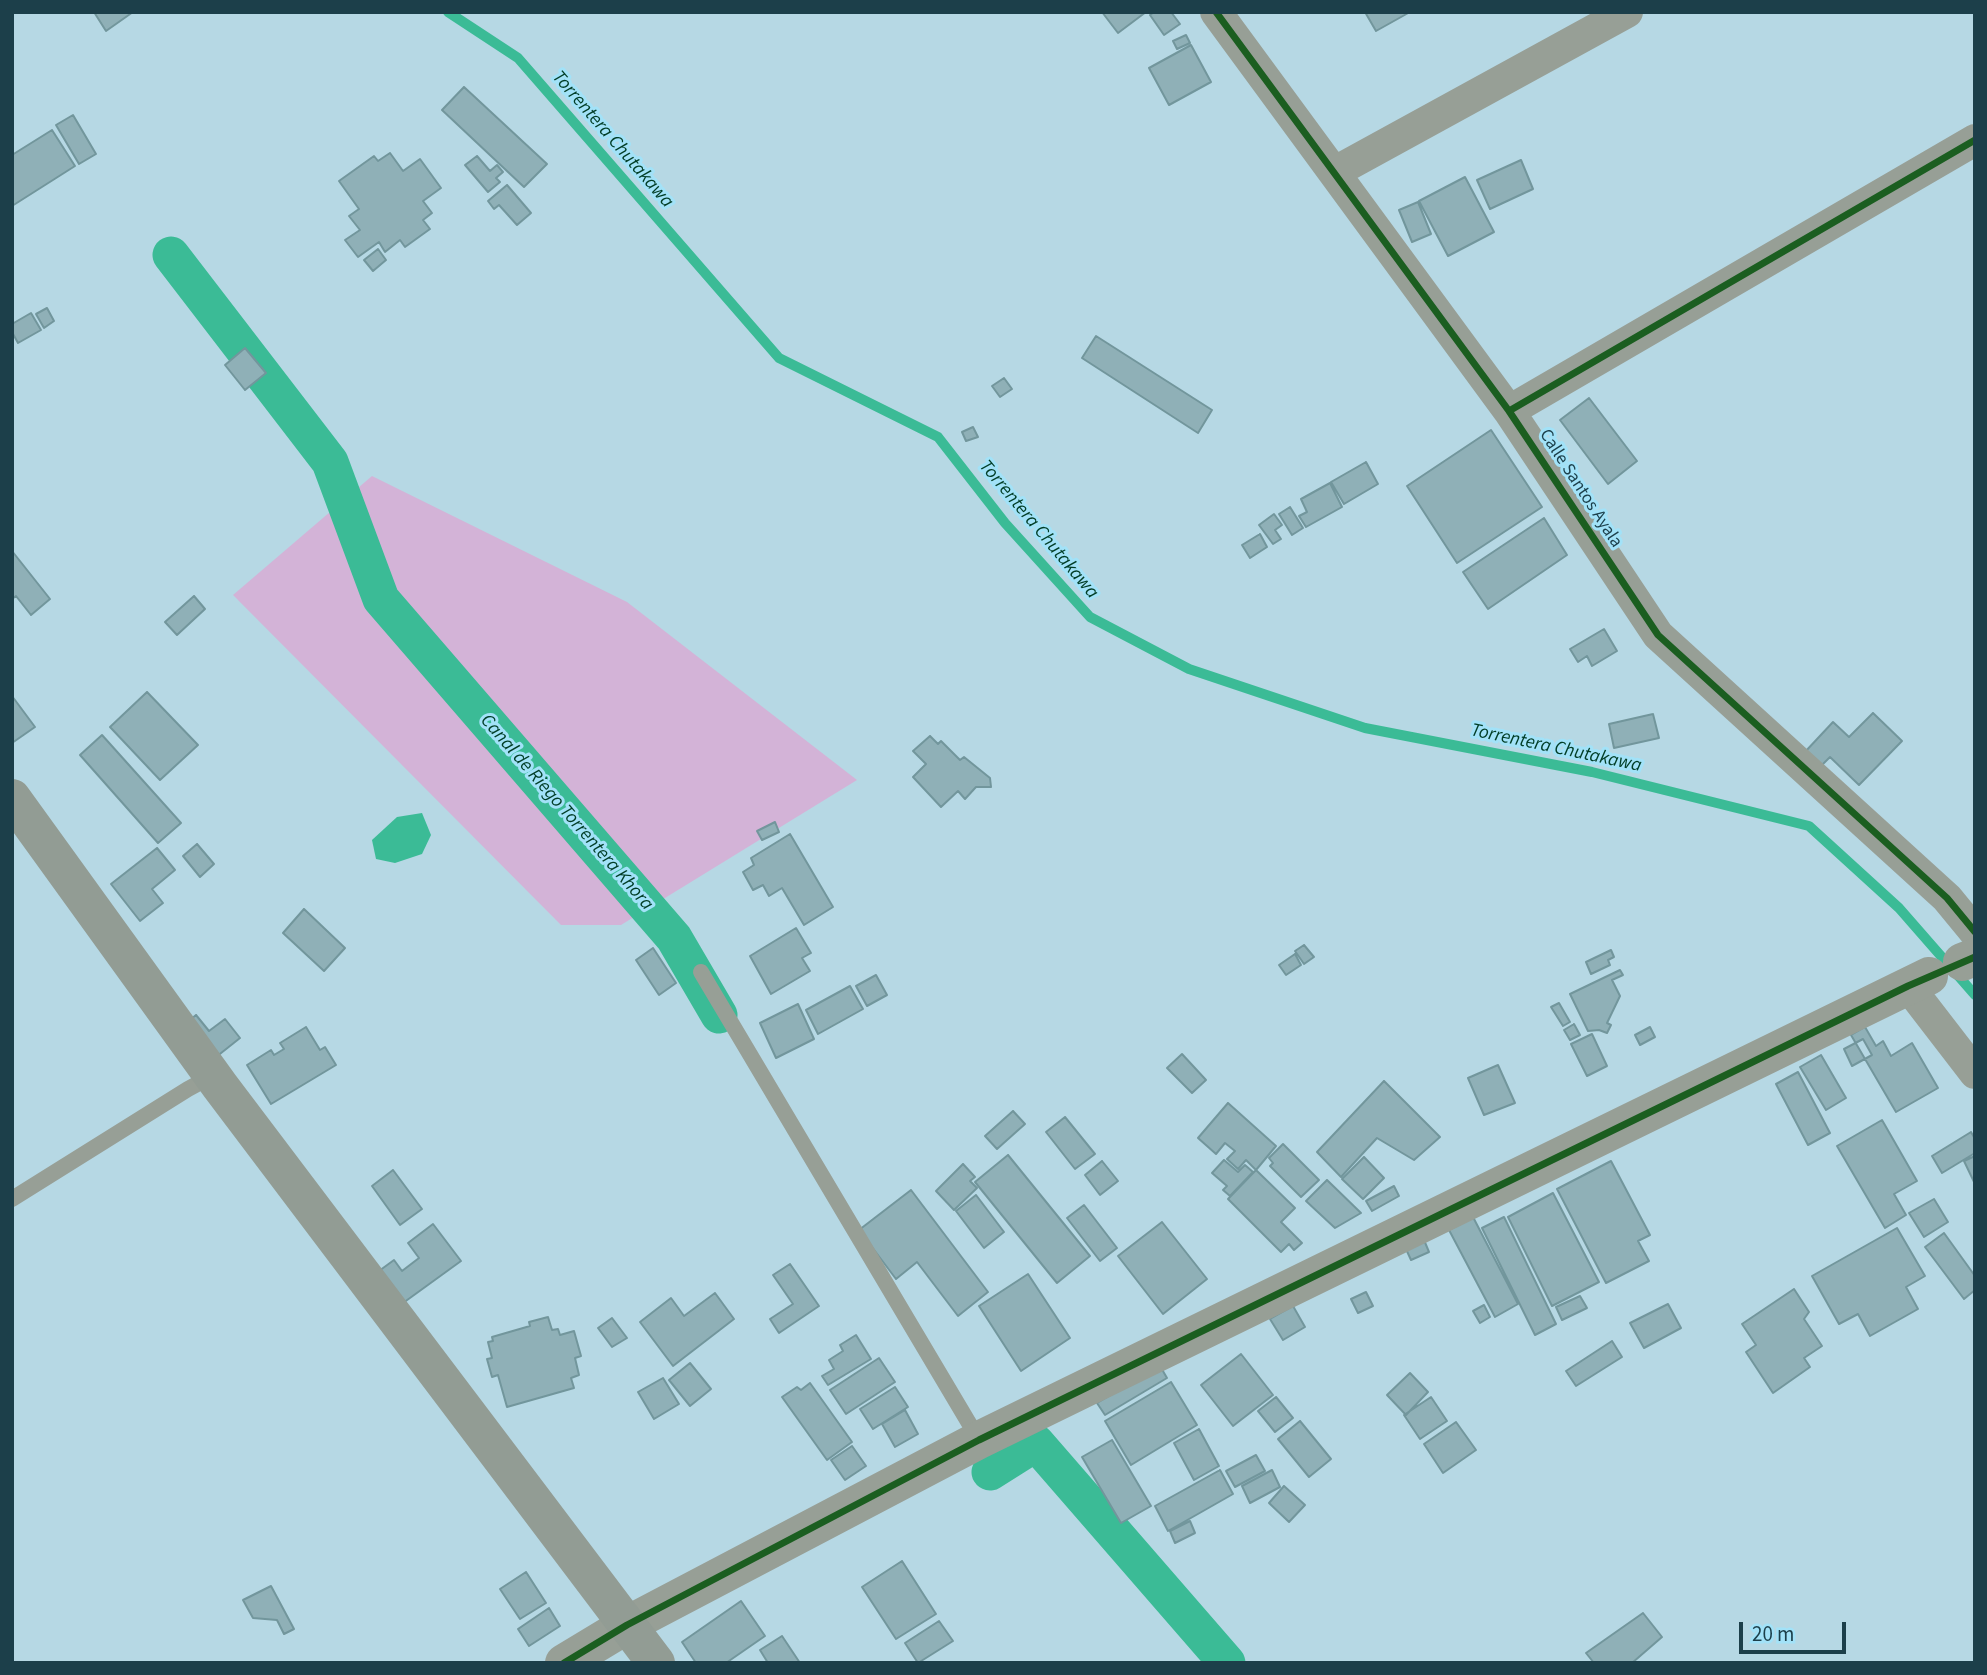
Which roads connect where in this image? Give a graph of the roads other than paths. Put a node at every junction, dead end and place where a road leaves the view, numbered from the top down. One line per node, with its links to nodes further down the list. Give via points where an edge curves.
1 (1216, 12): 4 (street, Calle Santos Ayala)
2 (1627, 12): 4 (street)
3 (1975, 140): 5 (street)
4 (1335, 172): 5 (street, Calle Santos Ayala)
5 (1510, 411): 7 (street, Calle Santos Ayala, via 1658,635 1947,898)
6 (12, 798): 10 (main road)
7 (1950, 963): 9 (street, Calle Santos Ayala); 12 (street)
8 (701, 972): 12 (lane)
9 (1975, 1073)
10 (212, 1076): 11 (lane); 13 (main road)
11 (12, 1199)
12 (979, 1440): 13 (street)
13 (628, 1625): 14 (street); 15 (main road)
14 (564, 1663)
15 (656, 1663)

